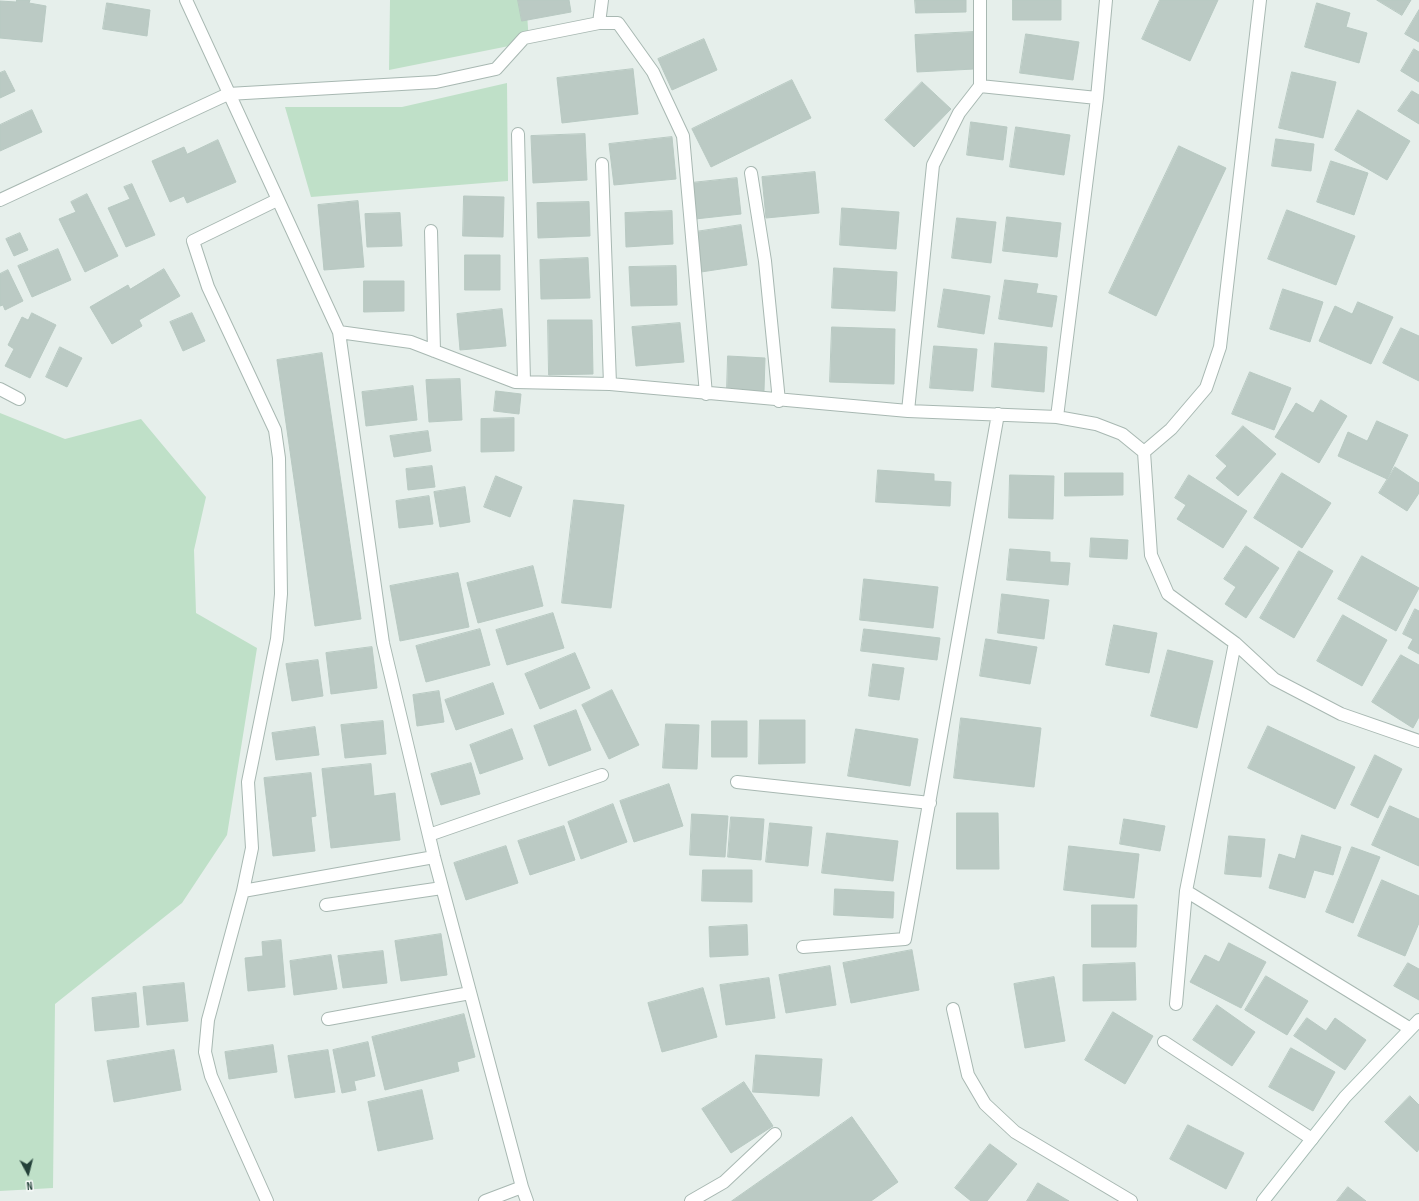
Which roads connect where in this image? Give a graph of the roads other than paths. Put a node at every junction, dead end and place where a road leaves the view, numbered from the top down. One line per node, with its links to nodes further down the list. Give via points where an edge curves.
1 (186, 0): 8 (street)
2 (602, 0): 6 (street)
3 (980, 0): 7 (street)
4 (1106, 0): 9 (street)
5 (1260, 0): 27 (street, via 1220,347 1206,388 1171,429)
6 (598, 23): 8 (street, via 524,38 496,69 436,82); 21 (street, via 618,23 653,72 683,136)
7 (980, 86): 9 (street); 24 (street, via 959,113 933,165)
8 (228, 94): 13 (street); 14 (street)
9 (1097, 98): 26 (street)
10 (518, 134): 18 (street)
11 (602, 164): 19 (street)
12 (750, 173): 23 (street, via 765,261)
13 (0, 200)
14 (277, 200): 16 (street); 36 (street, via 193,241 208,287 275,430 279,458 281,594 277,639 248,782 252,848)
15 (432, 231): 17 (street)
16 (338, 332): 17 (street, via 411,342); 33 (street, via 383,643)
17 (434, 351): 18 (street, via 496,376)
18 (524, 382): 19 (street)
19 (610, 384): 21 (street)
20 (0, 389): 22 (street)
21 (706, 394): 23 (street)
22 (19, 398)
23 (779, 401): 24 (street)
24 (908, 412): 25 (street)
25 (998, 414): 26 (street); 32 (street)
26 (1057, 417): 27 (street, via 1096,424 1122,434)
27 (1144, 452): 28 (street, via 1151,555 1168,594)
28 (1235, 643): 29 (street, via 1274,679 1341,714); 37 (street)
29 (1419, 741)
30 (602, 775): 33 (street)
31 (737, 782): 32 (street)
32 (930, 803): 39 (street, via 904,939)
33 (429, 835): 34 (street)
34 (434, 857): 35 (street); 36 (street)
35 (442, 888): 38 (street); 40 (street)
36 (243, 891): 50 (street, via 208,1020 205,1052 211,1076)
37 (1186, 891): 41 (street); 45 (street)
38 (326, 905)
39 (803, 947)
40 (470, 993): 43 (street); 49 (street)
41 (1176, 1004)
42 (954, 1008): 54 (street, via 968,1075 985,1104 1015,1132)
43 (328, 1020)
44 (1419, 1020): 45 (street)
45 (1409, 1028): 48 (street, via 1345,1097)
46 (1164, 1042): 48 (street)
47 (775, 1134): 53 (street, via 724,1182)
48 (1312, 1139): 55 (street)
49 (522, 1187): 51 (street); 52 (street)
50 (267, 1201)
51 (485, 1201)
52 (527, 1201)
53 (691, 1201)
54 (1131, 1201)
55 (1264, 1201)

